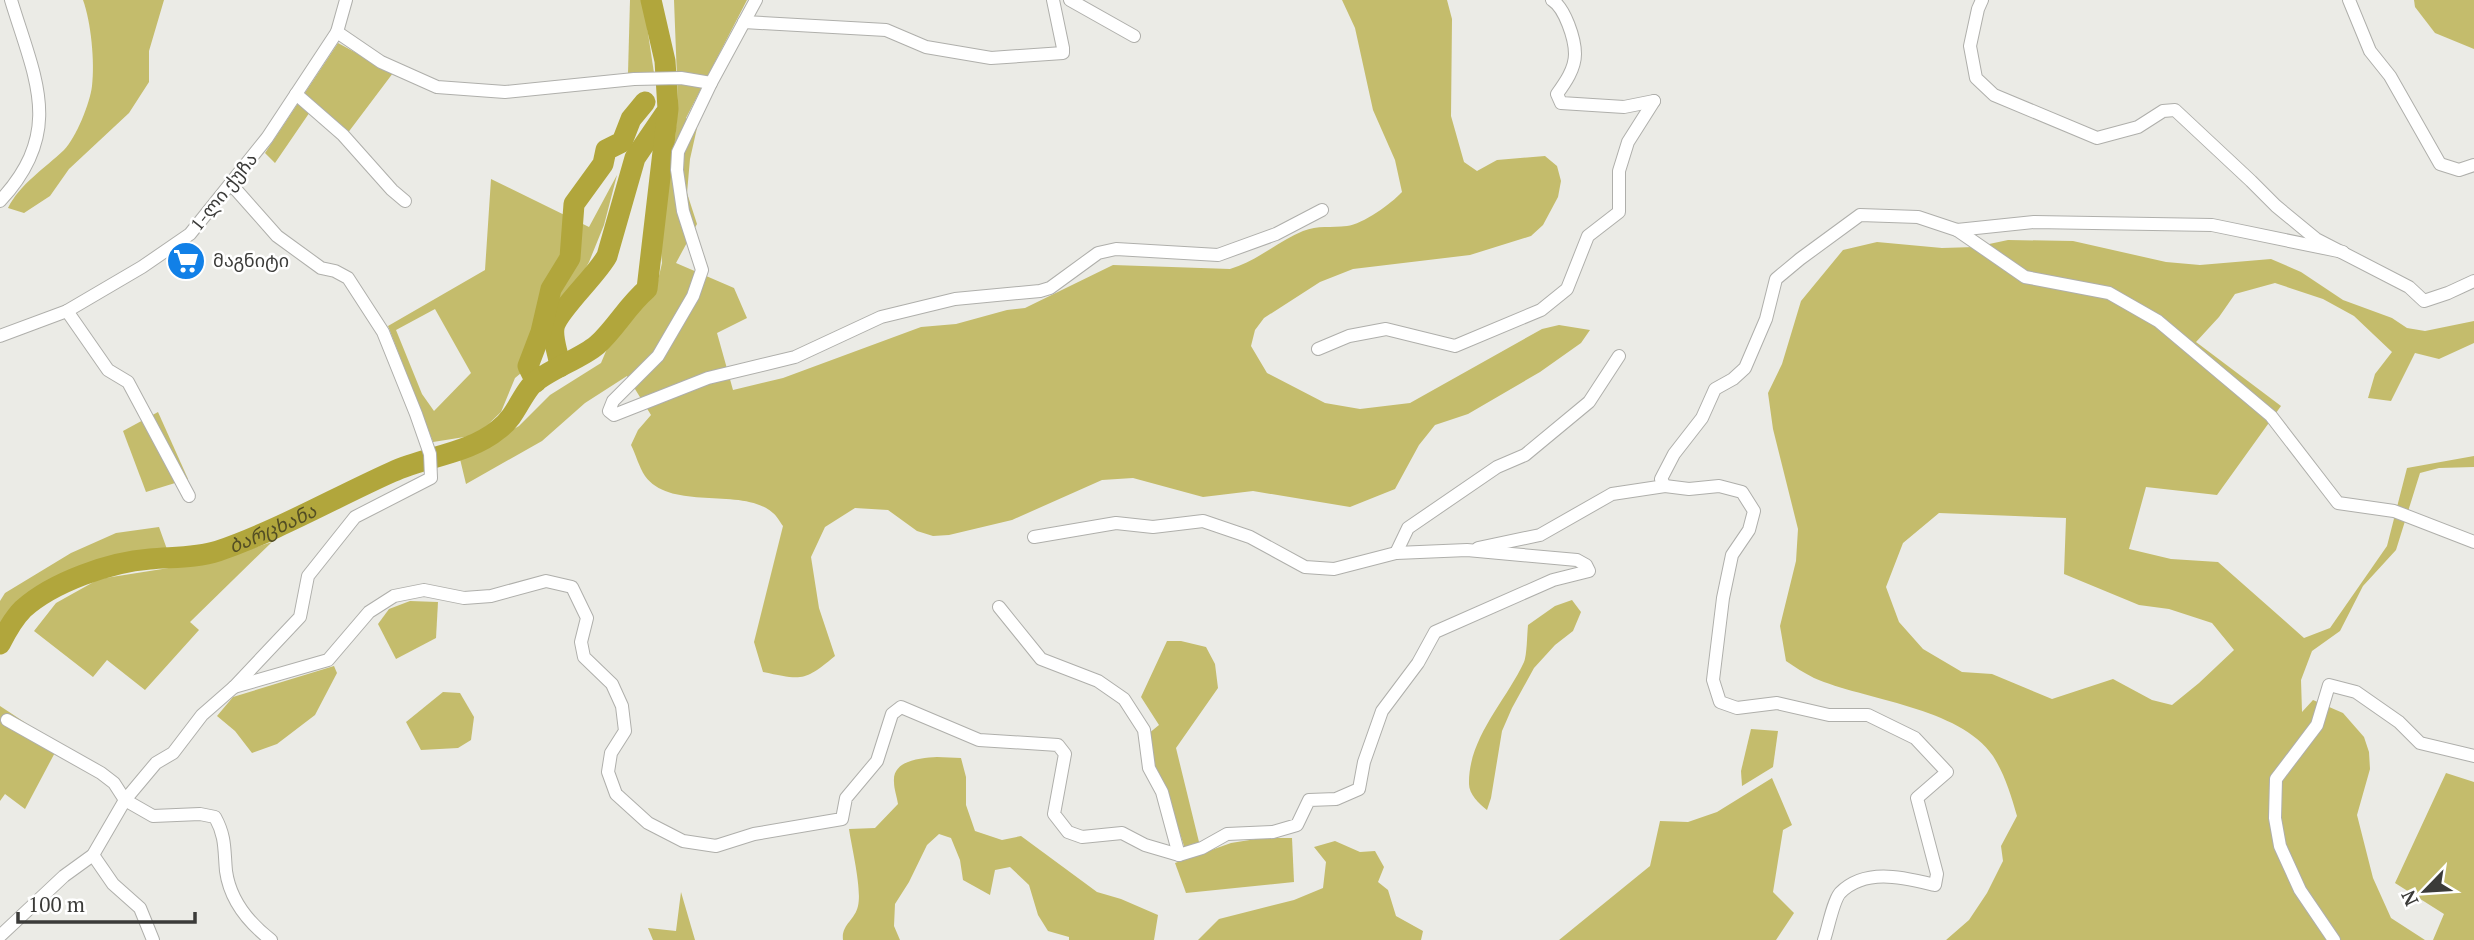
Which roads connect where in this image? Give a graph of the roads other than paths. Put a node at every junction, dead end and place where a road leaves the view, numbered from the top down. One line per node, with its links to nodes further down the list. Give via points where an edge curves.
1 (11, 0): 16 (street, via 40,94 40,120 32,155)
2 (346, 0): 10 (street, 1-ლი ქუჩა)
3 (756, 0): 9 (street)
4 (1053, 0): 9 (street, via 1062,54 991,58 926,47 886,30)
5 (1070, 0): 11 (street)
6 (1552, 0): 24 (street, via 1566,17 1575,55 1569,77 1557,94 1561,103 1623,107 1654,101 1629,142 1619,171 1619,212 1588,236 1567,289 1541,310 1455,346 1386,329 1349,336)
7 (1982, 0): 20 (street, via 1970,46 1976,78 1994,95 2097,138 2175,110 2276,206 2316,239)
8 (2349, 0): 14 (street, via 2370,51 2390,76 2440,164 2459,170)
9 (744, 22): 12 (street)
10 (337, 32): 12 (street, via 382,62 438,87 505,92 648,79); 13 (street, 1-ლი ქუჩა)
11 (1134, 36)
12 (711, 83): 18 (street, via 678,152 677,170 682,211 702,270 693,296 658,356 613,401 609,411 614,415 708,378 795,357 881,317 955,299 1050,288 1098,253 1218,255 1276,234)
13 (296, 94): 15 (street, 1-ლი ქუჩა); 17 (street, via 343,135)
14 (2474, 165)
15 (231, 184): 22 (street, 1-ლი ქუჩა, via 190,234); 33 (street, via 276,236 321,268 348,278 383,332 430,454 431,478 355,517 308,576 300,617)
16 (0, 201)
17 (405, 201)
18 (1322, 210)
19 (1957, 230): 20 (street, via 2034,222 2212,225); 26 (street, via 1918,216 1860,215 1776,279 1766,319 1745,368 1715,389 1703,418 1669,462 1661,479); 29 (street, via 2025,277 2109,293 2158,320 2271,416 2338,503 2394,511)
20 (2343, 253): 21 (street, via 2409,287 2424,300)
21 (2474, 281)
22 (67, 311): 23 (street, 1-ლი ქუჩა); 27 (street, via 108,370 128,382)
23 (0, 336)
24 (1318, 349)
25 (1619, 356): 31 (street, via 1589,402 1525,455 1497,467 1408,528)
26 (1665, 486): 30 (street, via 1612,494 1540,535); 42 (street, via 1719,486 1742,492 1754,511 1749,530 1732,555 1723,598 1713,680 1720,702 1737,708 1777,703 1829,715 1868,715 1915,738 1947,772 1917,799 1937,874 1935,885 1891,876 1859,880 1839,894)
27 (190, 496)
28 (1034, 537): 31 (street, via 1116,523 1153,527 1203,521 1250,537 1304,567 1334,569)
29 (2474, 542)
30 (1467, 550): 31 (street); 38 (street, via 1577,560 1589,571 1553,580 1435,632 1382,711 1359,789 1336,799 1309,800 1297,825 1273,832 1227,834)
31 (1396, 553)
32 (999, 607): 38 (street, via 1041,659 1098,681 1124,699 1144,730 1149,768 1161,792)
33 (234, 687): 36 (street, via 202,715 173,753 156,763); 38 (street, via 328,660 369,612 394,596 424,590 464,598 491,596 546,581 572,587 587,618 584,657 612,684 622,706 625,731 611,753 608,772 616,794 648,823 683,841 716,846 754,834 842,819 846,798 877,761 892,714 901,707 979,740 1058,745 1065,754 1054,814 1069,832 1082,837 1122,833)
34 (7, 720): 36 (street, via 101,773)
35 (2474, 756): 43 (street, via 2420,743 2356,692 2329,685 2317,725 2276,779 2275,818 2280,846 2300,890)
36 (125, 800): 37 (street); 41 (street, via 153,816 215,817 224,833 233,895 254,929)
37 (93, 855): 39 (street); 40 (street, via 113,884 140,908)
38 (1179, 855)
39 (0, 936)
40 (153, 940)
41 (271, 940)
42 (1824, 940)
43 (2334, 940)

